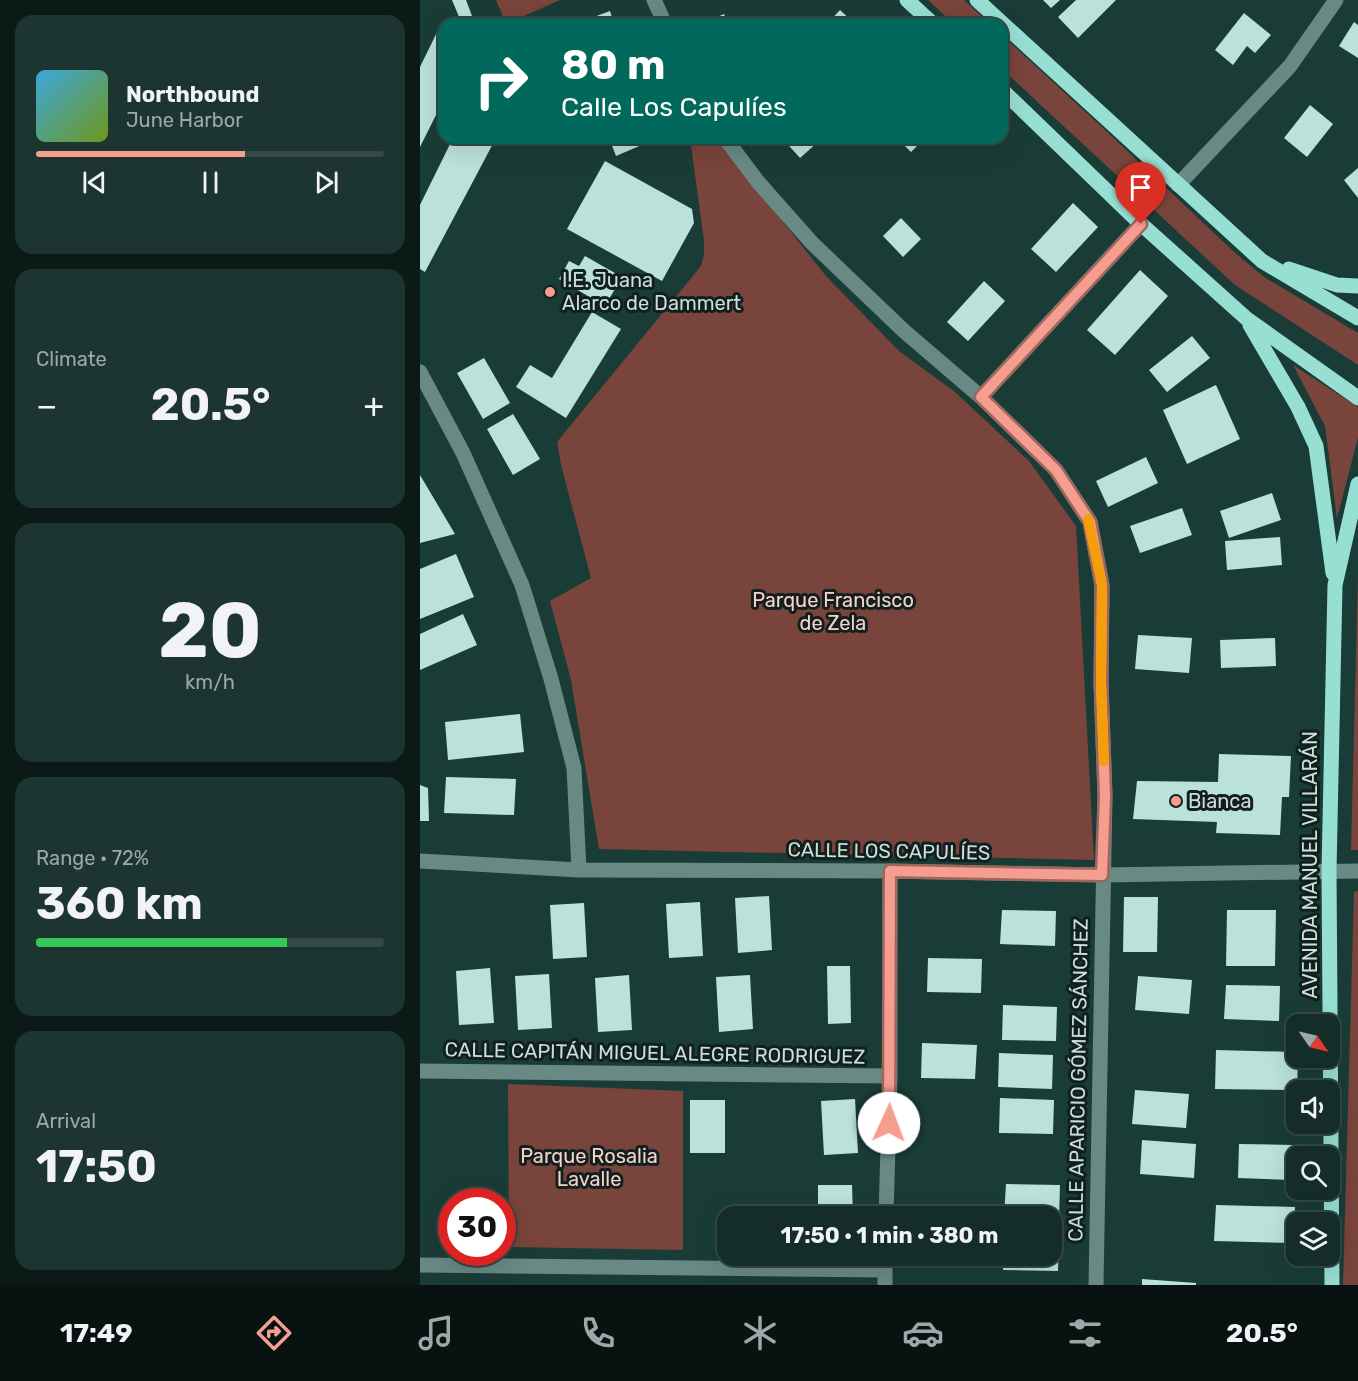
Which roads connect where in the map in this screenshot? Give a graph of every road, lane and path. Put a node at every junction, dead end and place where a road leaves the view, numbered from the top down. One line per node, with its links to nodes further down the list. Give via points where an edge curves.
1 (654, 0): 5 (street)
2 (908, 0): 6 (main road)
3 (977, 0): 7 (main road)
4 (1336, 0): 11 (street, via 1290,66)
5 (662, 18)
6 (927, 18)
7 (997, 18)
8 (1008, 29): 11 (main road)
9 (1008, 96): 12 (main road)
10 (730, 144): 18 (street, CALLE APARICIO GÓMEZ SÁNCHEZ, via 812,243 904,331)
11 (1178, 185): 13 (main road)
12 (1141, 224): 16 (main road); 18 (street)
13 (1262, 261): 14 (main road, via 1337,285); 15 (main road)
14 (1358, 286)
15 (1358, 318)
16 (1246, 319): 19 (main road); 21 (main road, via 1298,407 1316,446)
17 (420, 372): 23 (street, via 464,453 525,596 574,768)
18 (981, 397): 27 (street, CALLE APARICIO GÓMEZ SÁNCHEZ, via 1056,470 1090,522 1102,585)
19 (1358, 398)
20 (1358, 484): 21 (main road, AVENIDA MANUEL VILLARÁN)
21 (1335, 585): 25 (main road, AVENIDA MANUEL VILLARÁN)
22 (420, 861): 23 (street, CALLE LOS CAPULÍES)
23 (579, 870): 24 (street, CALLE LOS CAPULÍES)
24 (890, 871): 27 (street, CALLE LOS CAPULÍES); 29 (street)
25 (1329, 871): 26 (street, CALLE LOS CAPULÍES); 27 (street, CALLE LOS CAPULÍES); 34 (main road, AVENIDA MANUEL VILLARÁN)
26 (1358, 871)
27 (1102, 875): 33 (street, CALLE APARICIO GÓMEZ SÁNCHEZ)
28 (420, 1071): 29 (street, CALLE CAPITÁN MIGUEL ALEGRE RODRIGUEZ)
29 (890, 1076): 30 (street)
30 (886, 1206)
31 (420, 1265): 32 (street)
32 (885, 1270)
33 (1096, 1285)
34 (1332, 1285)

